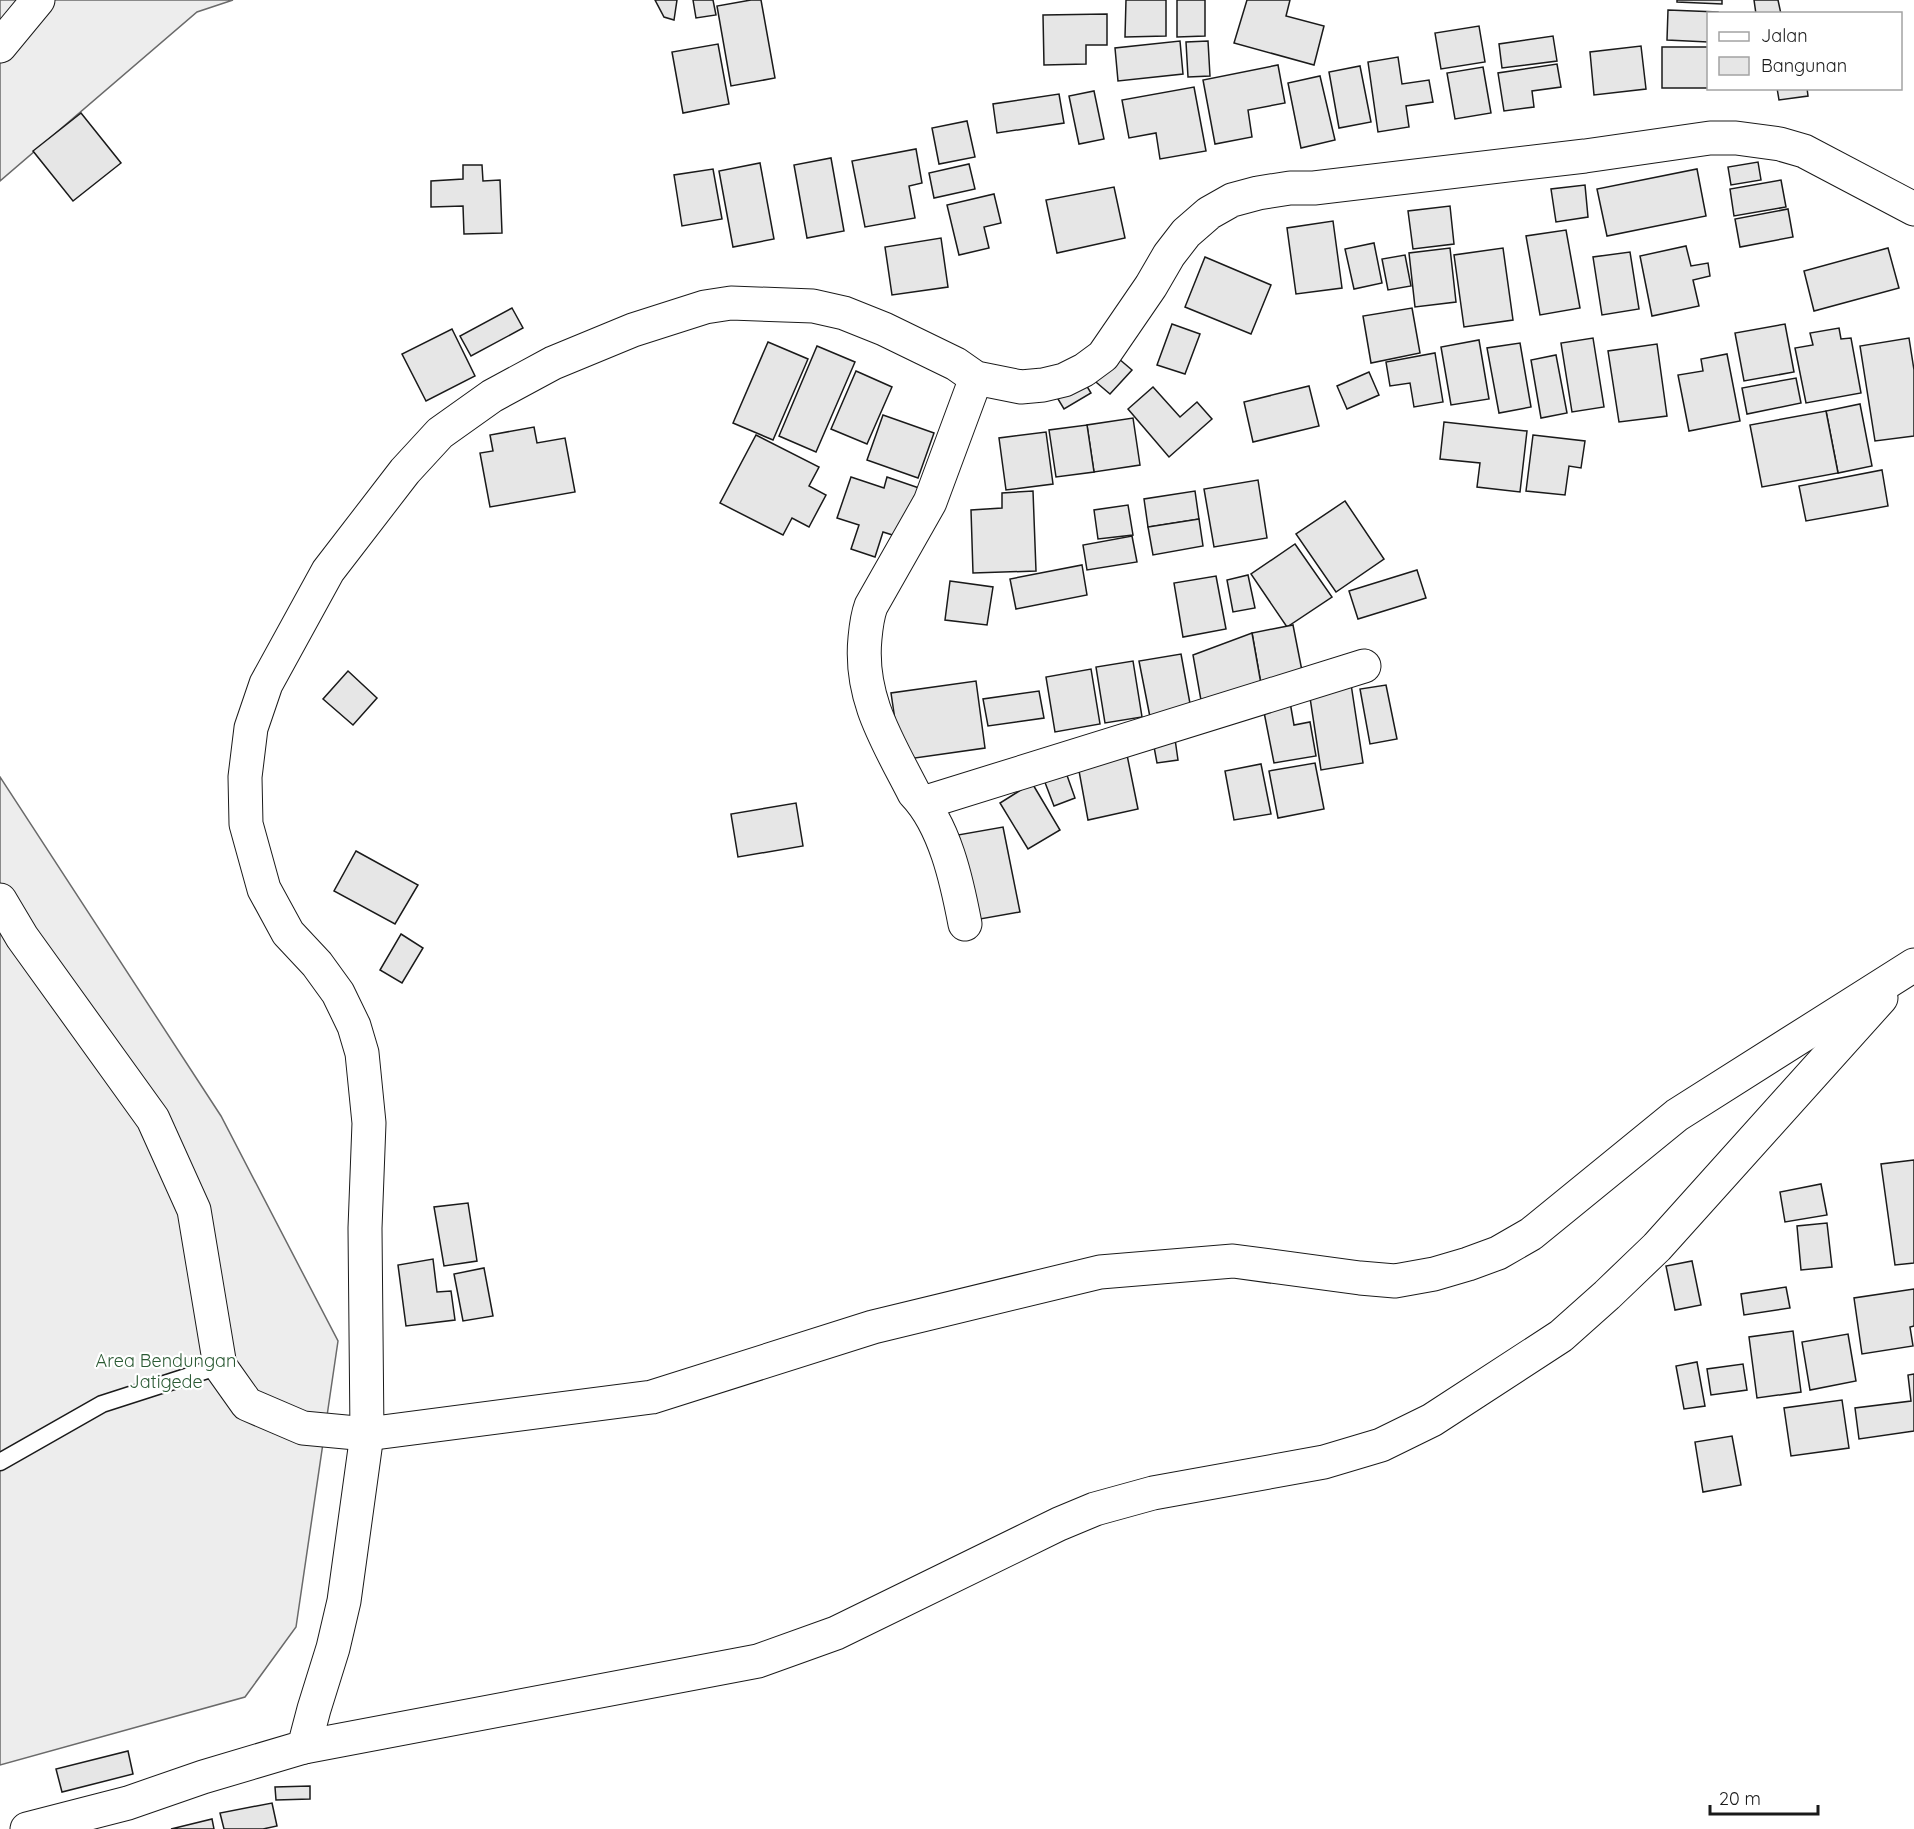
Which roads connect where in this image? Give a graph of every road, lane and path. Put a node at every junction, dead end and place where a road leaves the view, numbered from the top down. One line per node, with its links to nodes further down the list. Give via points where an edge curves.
1 (38, 0): 2 (street)
2 (0, 46)
3 (1914, 209): 4 (street, via 1804,151 1736,138 1258,193 1232,200 1186,233 1112,344 1084,370 1043,386 1021,387)
4 (976, 378): 6 (street, via 930,502 871,606 866,622 863,654 868,692 886,739); 11 (street, via 956,364 844,313 774,303 705,307 633,330 553,363 492,396 440,433 405,471 328,571 266,684 250,728 246,824 264,889 288,933 317,963 338,993 362,1053 369,1123 365,1228)
5 (1364, 666): 6 (street)
6 (923, 803): 8 (street, via 950,861)
7 (0, 900): 10 (street, via 22,937 153,1119 194,1210)
8 (965, 924)
9 (1911, 967): 11 (street, via 1677,1114 1531,1234 1498,1253 1445,1271 1395,1281 1233,1261 1100,1272 873,1327 652,1397); 13 (street, via 1657,1247 1607,1295 1561,1336 1422,1425 1380,1445 1324,1462 1153,1493 1095,1509 836,1634 758,1661)
10 (220, 1366): 11 (street, via 247,1404 303,1428); 12 (lane, via 102,1404)
11 (367, 1434): 13 (street, via 344,1601)
12 (0, 1462)
13 (304, 1747): 14 (street, via 128,1803)
14 (27, 1829)

